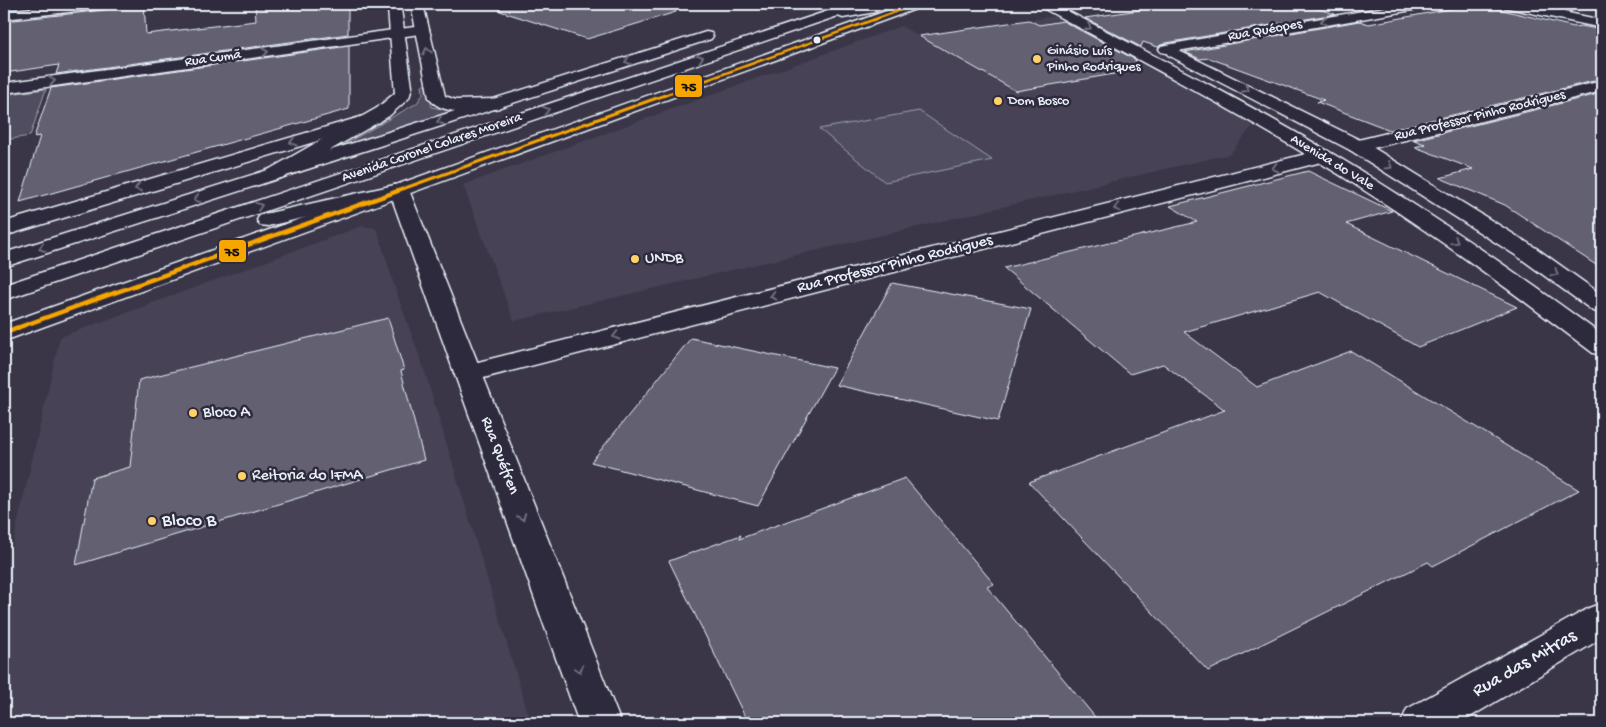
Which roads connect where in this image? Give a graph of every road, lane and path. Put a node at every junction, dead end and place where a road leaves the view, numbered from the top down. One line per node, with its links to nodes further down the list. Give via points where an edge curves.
1 (105, 4): 13 (main road)
2 (398, 4): 18 (main road, via 394,9)
3 (417, 4): 16 (main road)
4 (861, 4): 14 (main road, Avenida Coronel Colares Moreira)
5 (896, 4): 14 (main road)
6 (917, 4): 29 (main road)
7 (1045, 4): 23 (main road, Avenida do Vale, one-way to 23)
8 (1078, 4): 19 (main road, Avenida do Vale)
9 (1424, 4): 19 (main road, Rua Quéopes, one-way to 19)
10 (1508, 4): 12 (main road)
11 (1576, 4): 12 (main road)
12 (1550, 13): 15 (main road)
13 (4, 15)
14 (815, 19): 33 (main road, Avenida Coronel Colares Moreira, one-way to 14)
15 (1602, 24)
16 (422, 30): 18 (main road, Rua Cumã); 24 (main road, one-way to 16, via 453,105 437,98)
17 (724, 30): 24 (main road, Avenida Coronel Colares Moreira, one-way to 24)
18 (397, 33): 22 (main road, Rua Cumã, one-way to 18); 25 (main road, via 404,91 397,102)
19 (1166, 49): 20 (main road, Avenida do Vale)
20 (1213, 72): 23 (main road); 26 (main road, Avenida do Vale, one-way to 26)
21 (1602, 86): 26 (main road, Rua Professor Pinho Rodrigues)
22 (4, 88)
23 (1228, 103): 27 (main road, Avenida do Vale)
24 (493, 104): 28 (main road, Avenida Coronel Colares Moreira, one-way to 28)
25 (374, 118): 28 (main road); 31 (main road, one-way to 31)
26 (1357, 146): 32 (main road, Avenida do Vale, one-way to 32)
27 (1322, 156): 30 (main road, Avenida do Vale); 39 (main road, Rua Professor Pinho Rodrigues, one-way to 39)
28 (277, 173): 34 (main road, Avenida Coronel Colares Moreira, one-way to 34)
29 (398, 190): 33 (main road); 37 (main road); 39 (main road, Rua Quéfren)
30 (1391, 199): 32 (main road); 38 (main road, Avenida do Vale, one-way to 38, via 1506,275)
31 (4, 229)
32 (1528, 253): 36 (main road, Avenida do Vale, one-way to 36)
33 (113, 255): 35 (main road, Avenida Coronel Colares Moreira)
34 (4, 260)
35 (4, 293)
36 (1602, 306)
37 (4, 333)
38 (1602, 347)
39 (468, 373): 41 (main road, Rua Quéfren, one-way to 41)
40 (1602, 619): 42 (main road, Rua das Mitras)
41 (600, 723)
42 (1422, 723)

